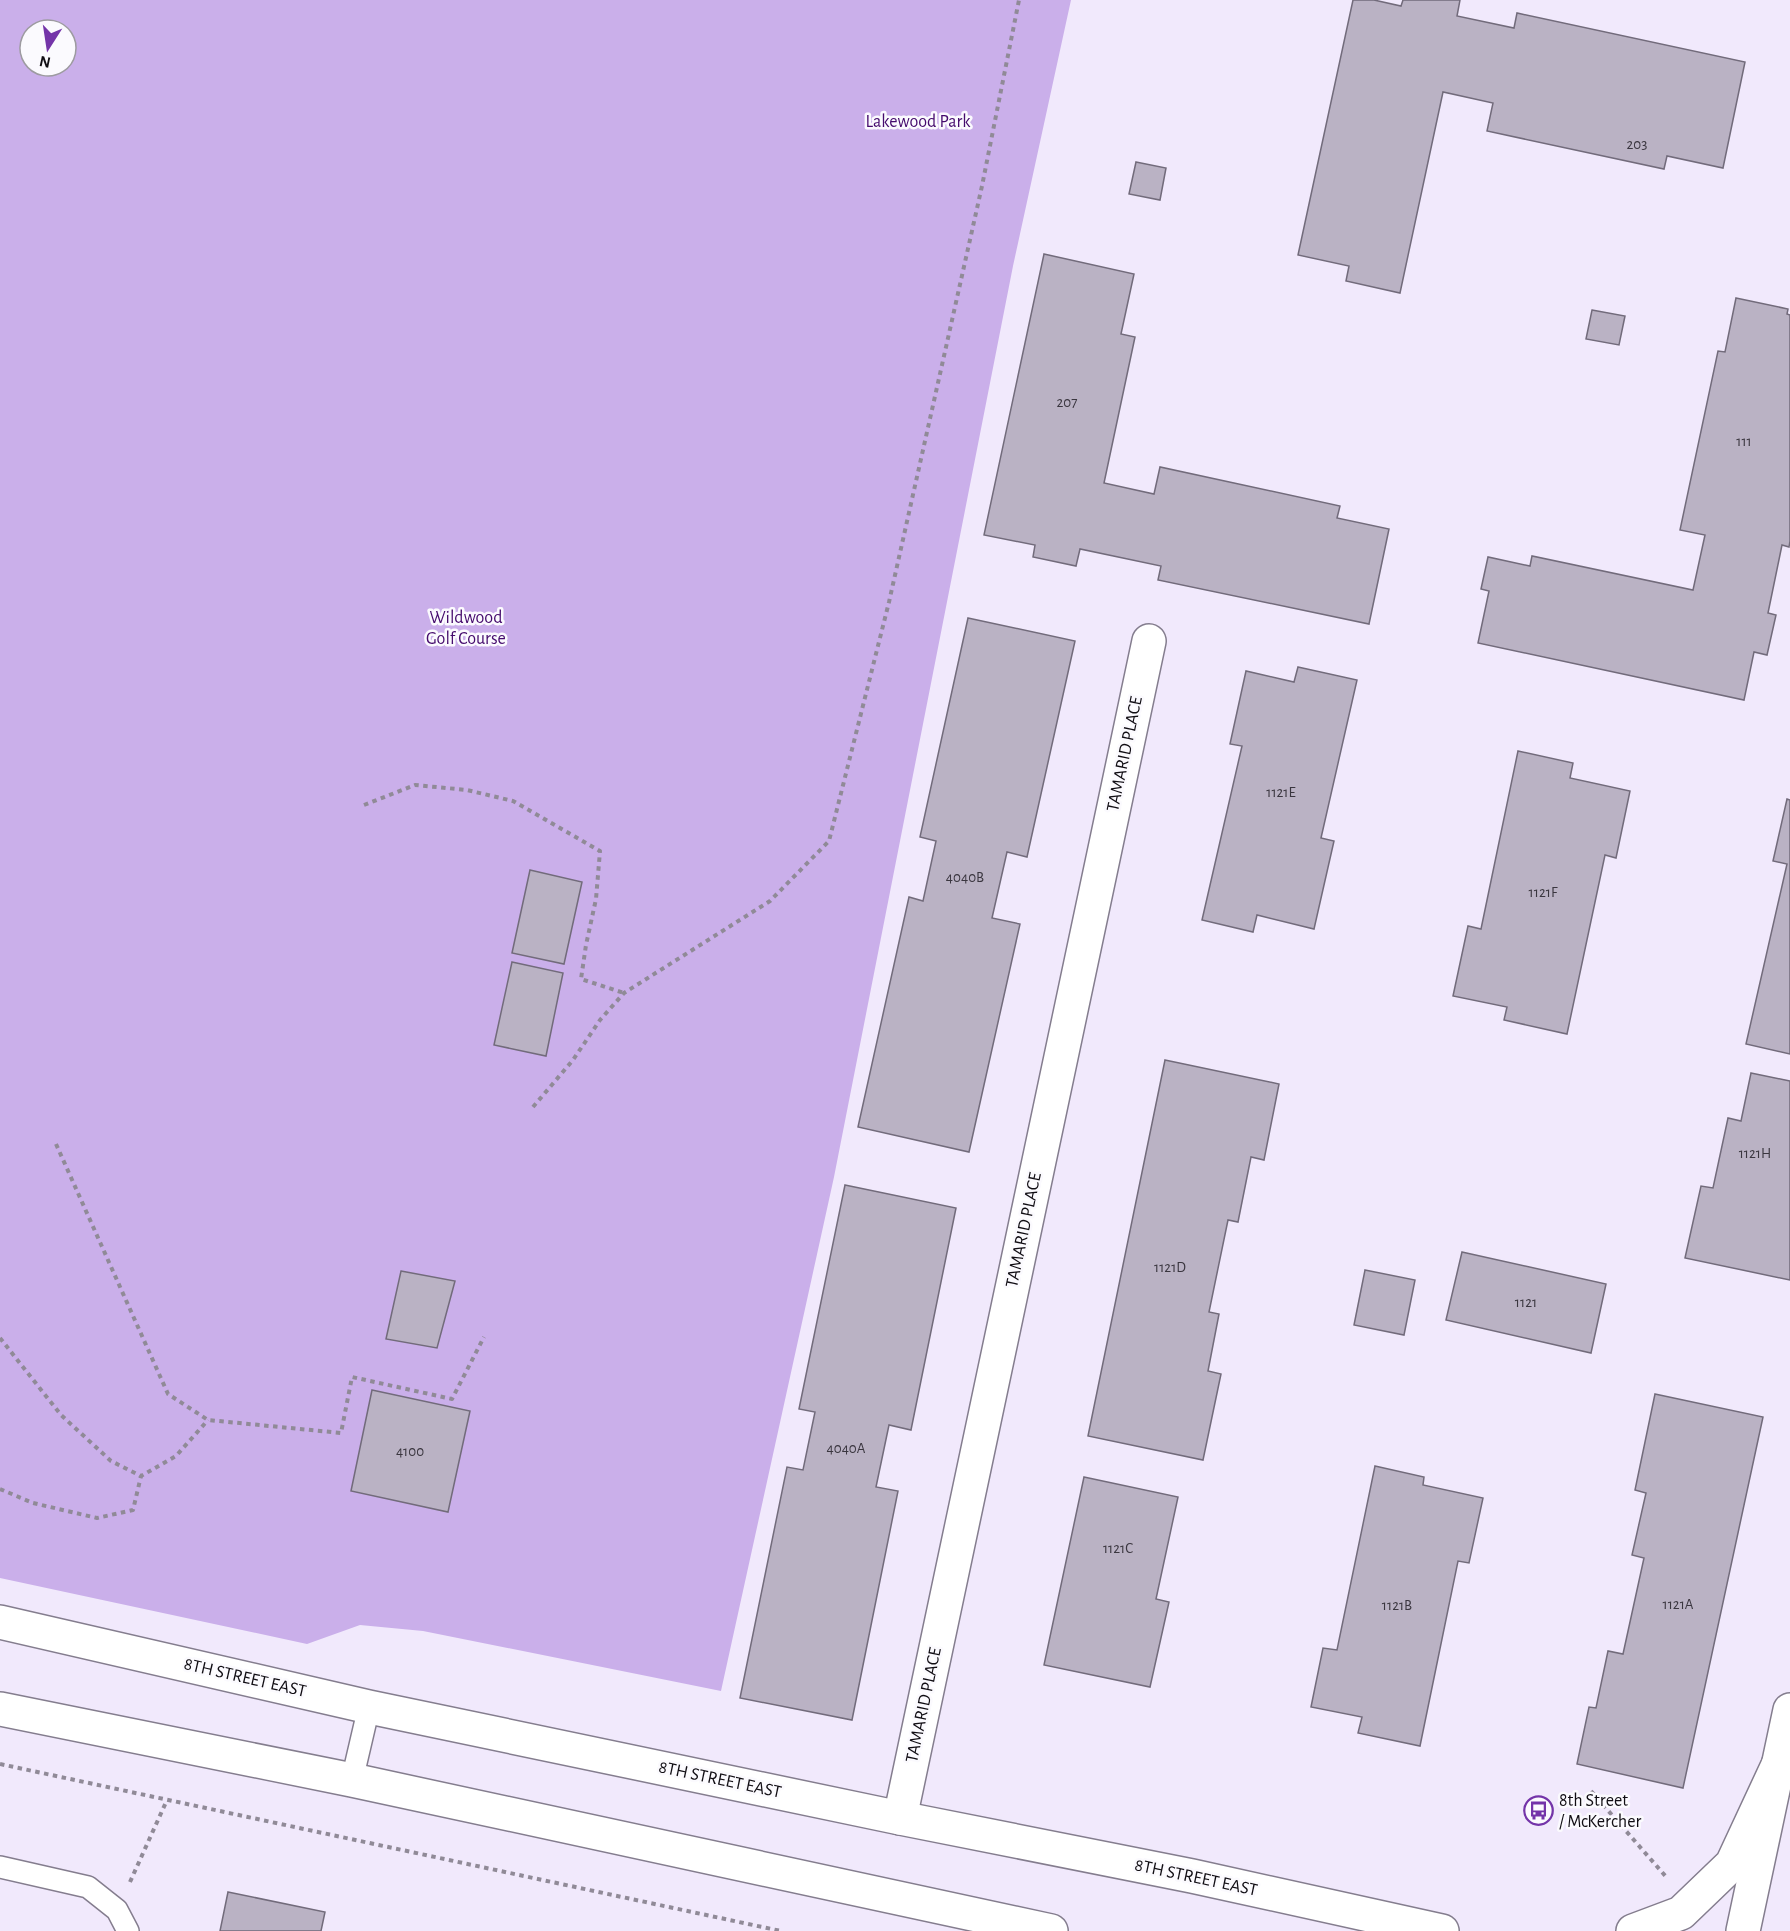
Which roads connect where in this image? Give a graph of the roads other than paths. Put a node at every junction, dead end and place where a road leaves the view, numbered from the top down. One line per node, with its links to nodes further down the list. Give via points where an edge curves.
1 (1149, 641): 8 (main road, TAMARID PLACE)
2 (0, 1622): 3 (main road, 8TH STREET EAST)
3 (369, 1707): 7 (lane); 8 (main road, 8TH STREET EAST)
4 (0, 1708): 7 (main road)
5 (1790, 1710): 6 (main road)
6 (1779, 1763): 13 (main road, via 1732,1864 1681,1913); 14 (main road)
7 (352, 1780): 11 (main road)
8 (900, 1818): 12 (main road, 8TH STREET EAST)
9 (0, 1867): 10 (lane, via 88,1887 117,1910)
10 (128, 1931)
11 (1051, 1931)
12 (1442, 1931)
13 (1633, 1931)
14 (1743, 1931)

